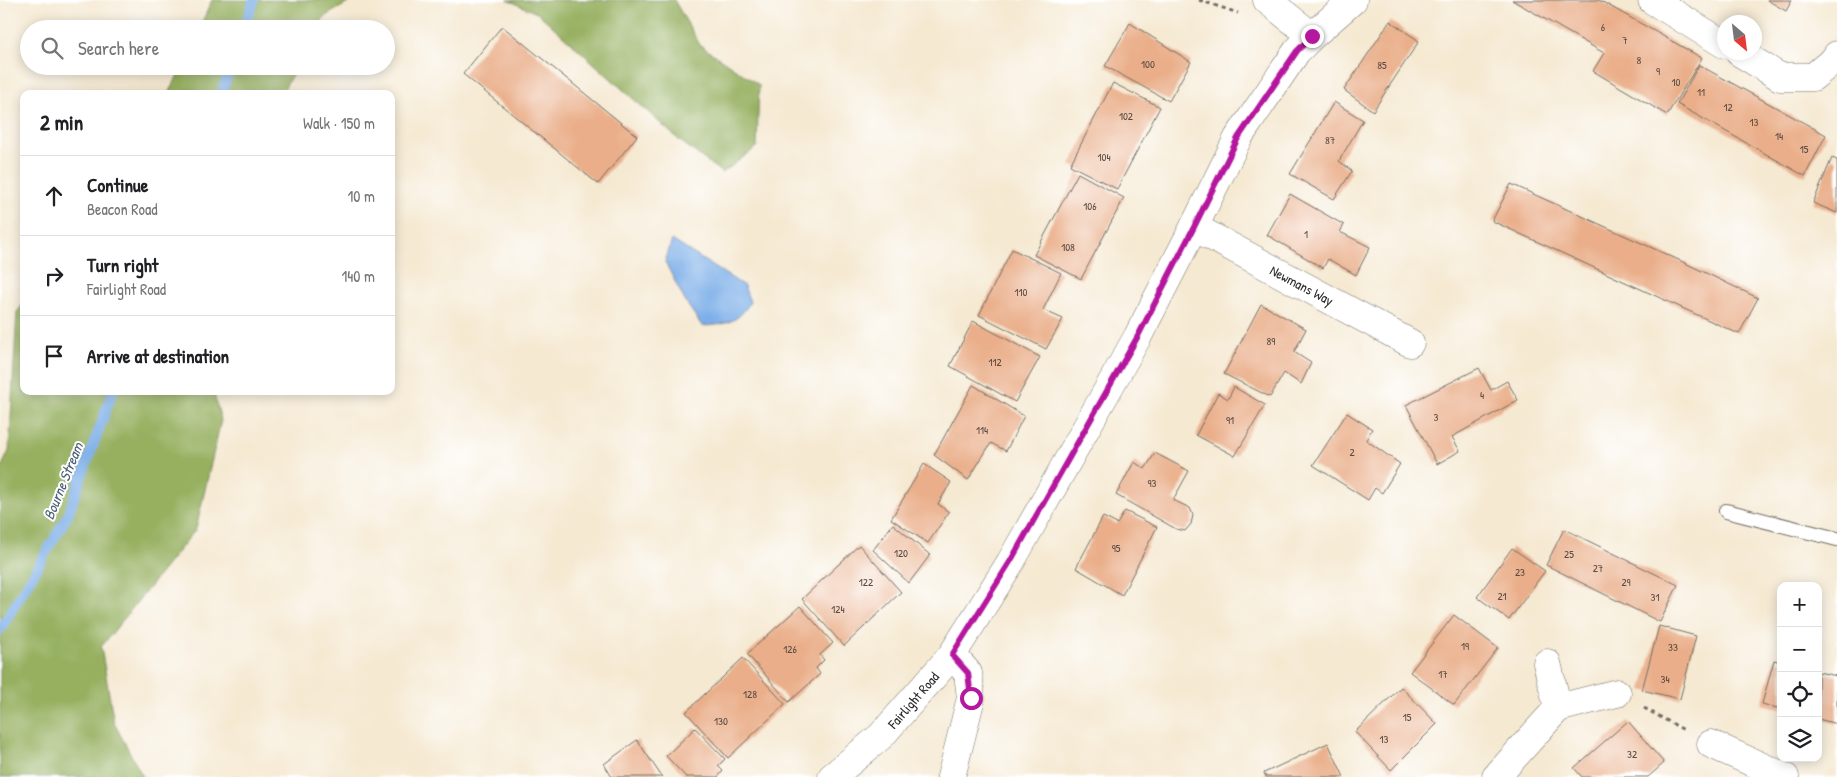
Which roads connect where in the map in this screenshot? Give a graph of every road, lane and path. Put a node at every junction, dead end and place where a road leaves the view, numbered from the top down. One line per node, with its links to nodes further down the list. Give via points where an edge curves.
1 (1268, 0): 4 (street)
2 (1353, 0): 4 (street, Fairlight Road)
3 (1652, 0): 5 (street)
4 (1312, 36): 8 (street, Fairlight Road, via 1297,51 1238,138)
5 (1717, 40)
6 (1837, 55): 7 (street, via 1813,77 1780,78)
7 (1752, 60)
8 (1194, 227): 9 (street, Newmans Way); 12 (street, Fairlight Road, via 1138,336 1010,562)
9 (1410, 343)
10 (1726, 511): 11 (lane)
11 (1837, 539)
12 (952, 655): 17 (street, Fairlight Road, via 881,736); 18 (street, via 968,673 971,698)
13 (1547, 663): 15 (street)
14 (1617, 693): 15 (street); 16 (path)
15 (1558, 708): 19 (street)
16 (1711, 744): 20 (street)
17 (832, 777)
18 (951, 777)
19 (1496, 777)
20 (1785, 777)

